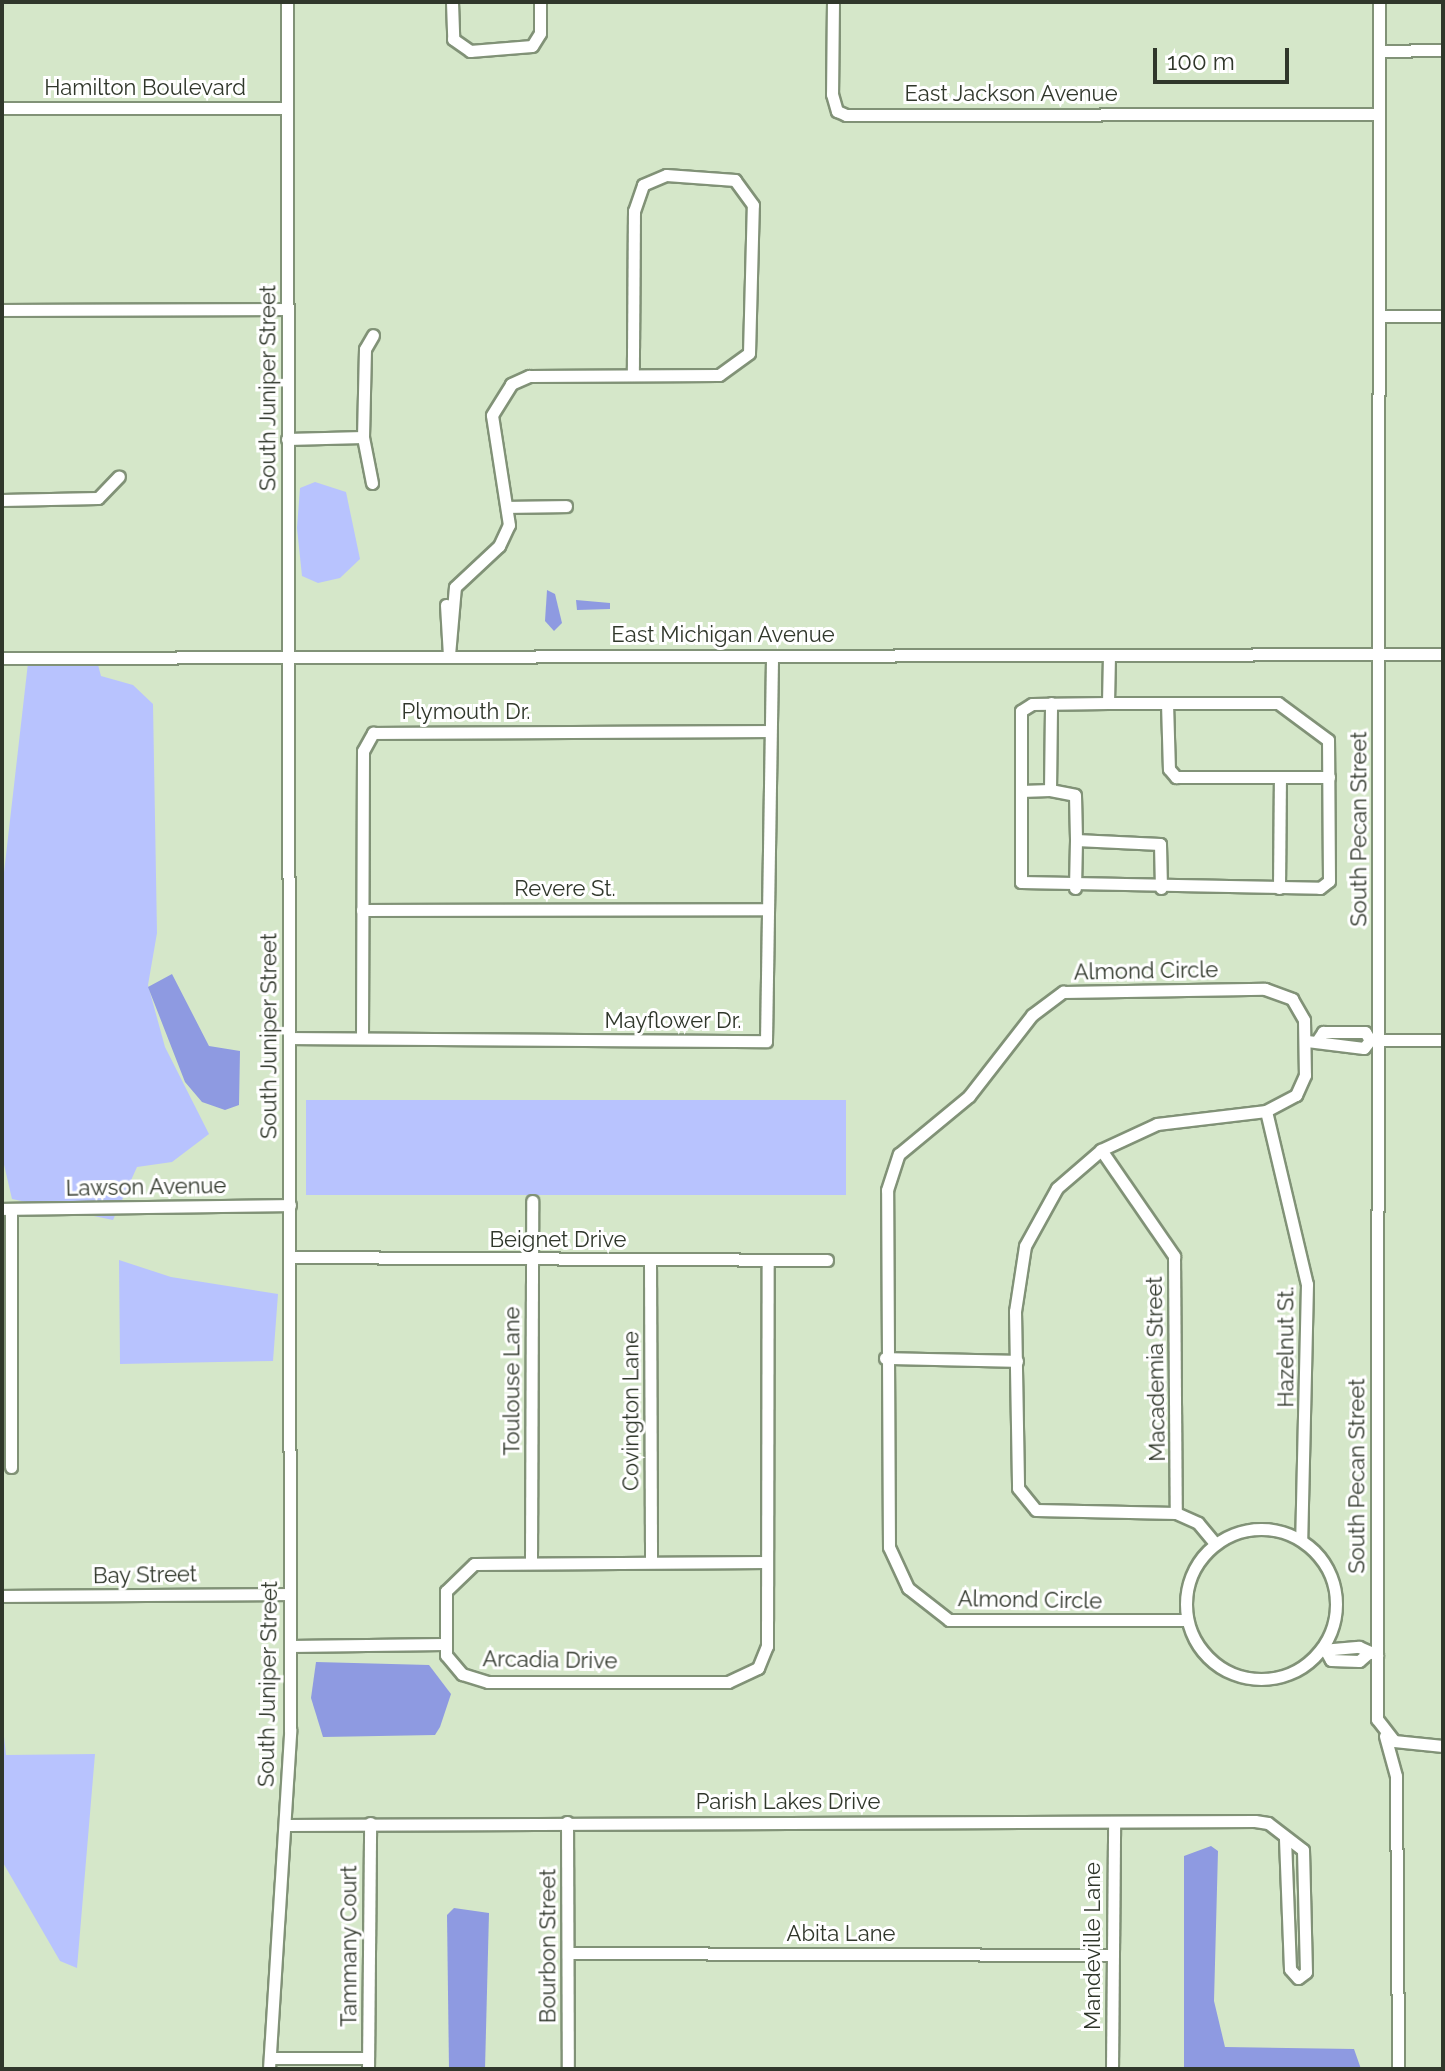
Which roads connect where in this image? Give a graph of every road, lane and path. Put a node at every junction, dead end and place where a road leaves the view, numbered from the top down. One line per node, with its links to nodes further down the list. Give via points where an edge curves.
1 (287, 2): 9 (street, South Juniper Street)
2 (452, 2): 3 (street, via 453,39 470,51 532,46 540,33)
3 (540, 2)
4 (833, 2): 10 (street, East Jackson Avenue, via 837,111)
5 (1379, 2): 7 (street, South Pecan Street)
6 (1443, 50): 7 (street)
7 (1379, 51): 10 (street, South Pecan Street)
8 (2, 108): 9 (street, Hamilton Boulevard)
9 (287, 108): 11 (street, South Juniper Street)
10 (1378, 114): 13 (street, South Pecan Street)
11 (288, 309): 12 (street); 18 (street, South Juniper Street)
12 (2, 310)
13 (1379, 316): 14 (street); 28 (street, South Pecan Street)
14 (1443, 316)
15 (373, 335): 17 (street, via 365,349)
16 (633, 373): 16 (street, via 719,375 749,353 753,205 735,180 666,175 643,185 634,211); 23 (street, via 529,376 511,384 492,415)
17 (363, 437): 18 (street); 20 (street)
18 (287, 439): 25 (street, South Juniper Street)
19 (119, 476): 21 (street, via 98,498)
20 (372, 483)
21 (2, 500)
22 (566, 506): 23 (street)
23 (508, 507): 26 (street, via 499,546 455,587)
24 (1443, 654): 28 (street, East Michigan Avenue)
25 (288, 655): 26 (street, East Michigan Avenue); 30 (street, East Michigan Avenue); 45 (street, South Juniper Street)
26 (449, 655): 29 (street, East Michigan Avenue)
27 (1109, 655): 28 (street, East Michigan Avenue); 29 (street, East Michigan Avenue); 32 (street)
28 (1379, 655): 47 (street, South Pecan Street)
29 (772, 656): 34 (street, Mayflower Dr.)
30 (2, 658)
31 (1051, 703): 32 (street); 37 (street); 38 (street, via 1021,711)
32 (1108, 703): 33 (street)
33 (1167, 703): 35 (street, via 1169,769 1176,777); 36 (street, via 1278,703 1328,740)
34 (770, 731): 43 (street, Mayflower Dr.); 44 (street, Plymouth Dr., via 373,733 363,751)
35 (1280, 777): 36 (street); 42 (street)
36 (1329, 777): 42 (street, via 1329,881 1320,888)
37 (1050, 790): 38 (street); 39 (street, via 1075,795)
38 (1021, 791): 40 (street, via 1021,882)
39 (1076, 840): 40 (street); 41 (street, via 1160,844)
40 (1075, 888): 41 (street)
41 (1161, 888): 42 (street)
42 (1279, 888)
43 (768, 909): 44 (street, Revere St.); 46 (street, Mayflower Dr., via 766,1041)
44 (362, 910): 46 (street, Plymouth Dr.)
45 (289, 1038): 46 (street, Mayflower Dr.); 53 (street, South Juniper Street)
46 (362, 1038)
47 (1374, 1040): 48 (street); 49 (street, via 1365,1032 1323,1032); 75 (street, South Pecan Street)
48 (1443, 1040)
49 (1312, 1041): 50 (street, via 1296,1095); 60 (street, Almond Circle, via 1292,999 1265,989 1093,987 1063,992 1032,1015 969,1096 899,1154 887,1190)
50 (1266, 1111): 51 (street, via 1157,1124); 64 (street, Hazelnut St., via 1307,1284)
51 (1101, 1150): 61 (street, via 1057,1188 1025,1246); 63 (street, Macademia Street, via 1174,1256)
52 (532, 1201): 56 (street, Toulouse Lane)
53 (290, 1205): 54 (street, Lawson Avenue); 55 (street, South Juniper Street)
54 (7, 1209): 62 (street)
55 (289, 1257): 56 (street, Beignet Drive); 69 (street, South Juniper Street)
56 (532, 1260): 57 (street, Beignet Drive); 66 (street, Toulouse Lane)
57 (650, 1260): 58 (street, Beignet Drive); 67 (street, Covington Lane)
58 (768, 1260): 59 (street, Beignet Drive); 68 (street, Arcadia Drive)
59 (827, 1260)
60 (885, 1358): 61 (street); 71 (street, Almond Circle, via 889,1547 908,1588 949,1620)
61 (1017, 1361): 63 (street, via 1018,1488 1036,1510)
62 (11, 1467)
63 (1176, 1513): 65 (street, via 1198,1523)
64 (1301, 1540): 65 (street, via 1248,1529); 74 (street, via 1328,1567 1338,1606)
65 (1215, 1543): 71 (street, via 1197,1564)
66 (531, 1561): 67 (street); 72 (street, via 483,1561 457,1573 444,1602)
67 (651, 1562): 68 (street)
68 (767, 1562): 72 (street, Arcadia Drive, via 767,1646 758,1668 739,1681 488,1682 462,1674)
69 (289, 1594): 70 (street, Bay Street); 73 (street, South Juniper Street)
70 (2, 1596)
71 (1183, 1620): 74 (street, via 1206,1655 1241,1678 1276,1677)
72 (444, 1644): 73 (street)
73 (290, 1646): 81 (street, South Juniper Street)
74 (1324, 1650): 75 (street, via 1359,1647)
75 (1372, 1655): 76 (street, South Pecan Street, via 1377,1719)
76 (1385, 1736): 77 (street); 89 (street, via 1396,1776)
77 (1443, 1746)
78 (567, 1822): 79 (street, Parish Lakes Drive); 80 (street, Parish Lakes Drive); 83 (street, Bourbon Street)
79 (370, 1823): 81 (street, Parish Lakes Drive); 86 (street, Tammany Court)
80 (1114, 1823): 82 (street, Parish Lakes Drive, via 1255,1821); 84 (street, Mandeville Lane)
81 (285, 1825): 85 (street, South Juniper Street)
82 (1285, 1837): 82 (street, via 1290,1969 1298,1978 1306,1972 1306,1862)
83 (568, 1953): 84 (street, Abita Lane); 87 (street, Bourbon Street)
84 (1113, 1955): 88 (street, Mandeville Lane)
85 (270, 2063): 86 (street)
86 (368, 2063)
87 (568, 2069)
88 (1112, 2069)
89 (1398, 2069)

